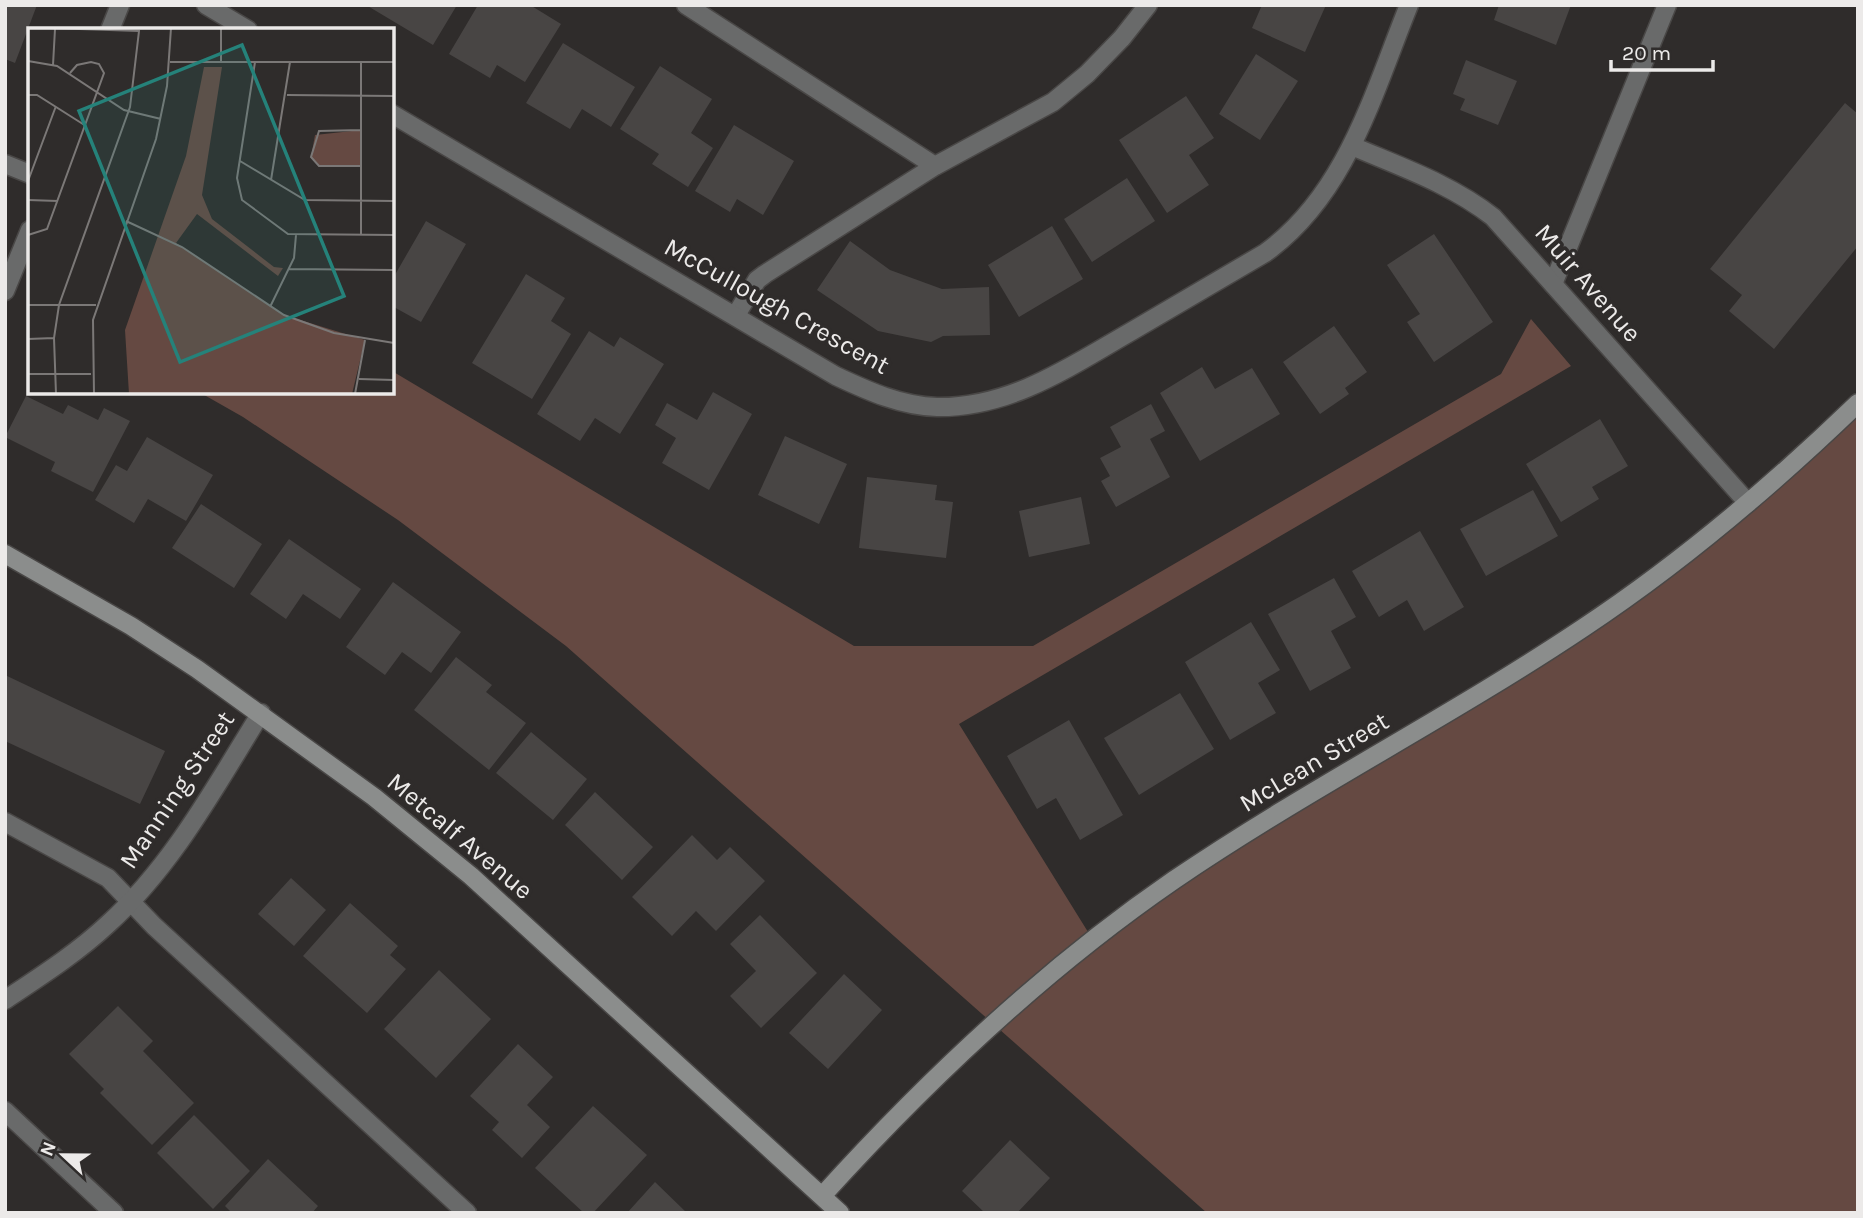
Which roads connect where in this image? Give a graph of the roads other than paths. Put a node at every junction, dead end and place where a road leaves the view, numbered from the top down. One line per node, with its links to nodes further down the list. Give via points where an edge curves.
1 (120, 5): 7 (street)
2 (206, 5): 8 (street)
3 (687, 5): 12 (street)
4 (1148, 5): 12 (street, via 1087,74 1053,102)
5 (1409, 5): 10 (street, McCullough Crescent)
6 (1667, 5): 15 (street)
7 (111, 28)
8 (245, 28)
9 (394, 115): 17 (street, McCullough Crescent)
10 (1352, 146): 15 (street, Muir Avenue, via 1468,198 1509,233); 17 (street, McCullough Crescent, via 1324,196 1303,222 1265,253 1050,378 993,401 936,407 886,398 836,376)
11 (5, 164): 13 (street)
12 (935, 166): 17 (street, via 757,280)
13 (28, 173)
14 (28, 235): 16 (street)
15 (1553, 284): 19 (street, Muir Avenue)
16 (5, 291)
17 (736, 315)
18 (1858, 403): 19 (street, McLean Street)
19 (1748, 503): 26 (street, McLean Street, via 1585,627 1232,842 1133,909 975,1040)
20 (5, 554): 21 (street, Metcalf Avenue, via 131,626)
21 (261, 713): 23 (street, Manning Street, via 176,847); 26 (street, Metcalf Avenue, via 471,876)
22 (5, 822): 23 (street, via 108,878)
23 (131, 901): 24 (street, Manning Street, via 86,942); 28 (street)
24 (5, 1000)
25 (5, 1111): 27 (street)
26 (822, 1196): 29 (street, Metcalf Avenue)
27 (111, 1212)
28 (467, 1213)
29 (840, 1213)

